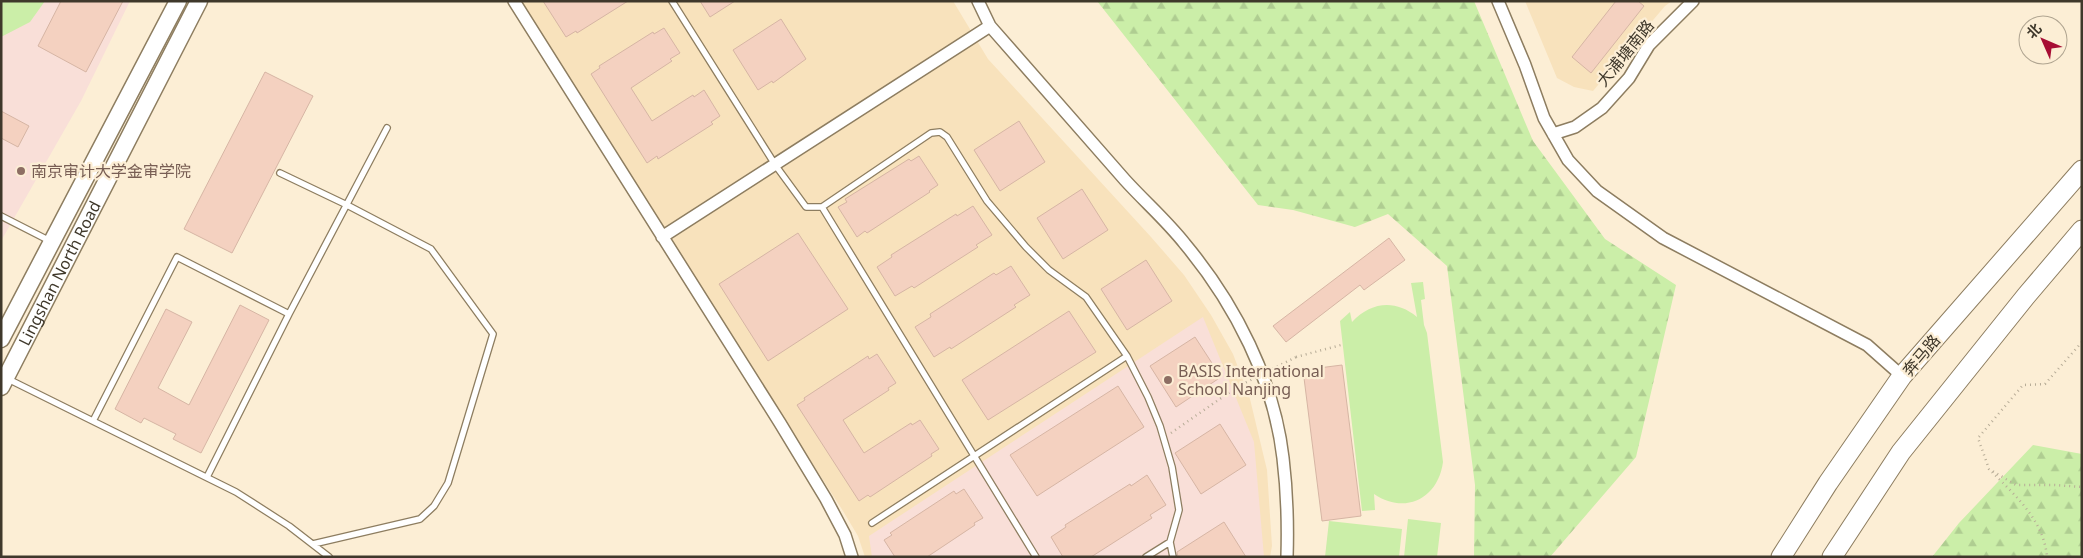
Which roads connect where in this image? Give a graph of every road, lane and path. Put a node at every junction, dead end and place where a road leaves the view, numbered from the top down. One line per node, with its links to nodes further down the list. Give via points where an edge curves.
1 (178, 1): 19 (street, Lingshan North Road)
2 (199, 1): 26 (street, Lingshan North Road)
3 (514, 1): 18 (street)
4 (672, 1): 11 (lane)
5 (978, 1): 8 (street)
6 (1498, 1): 10 (street)
7 (1693, 1): 10 (street, 大浦塘南路, via 1649,45 1629,78 1602,108 1575,127)
8 (990, 26): 11 (street); 41 (street, via 1185,244 1222,296 1251,346 1272,404 1283,457 1288,513)
9 (387, 128): 14 (lane)
10 (1553, 134): 25 (street, via 1568,160 1597,191 1663,238 1867,345)
11 (776, 166): 15 (lane, via 806,207); 18 (street)
12 (2082, 170): 25 (main road, 奔马路)
13 (280, 173): 14 (lane)
14 (347, 205): 20 (lane); 35 (lane, via 431,249 493,334 448,483 434,506 420,519)
15 (822, 207): 24 (lane, via 931,133 940,132 947,137 987,200 1026,247 1049,270 1086,297); 29 (lane)
16 (1, 216): 19 (lane)
17 (2082, 230): 43 (main road, via 1900,452)
18 (662, 237): 37 (street, via 826,499)
19 (52, 242): 21 (street, Lingshan North Road)
20 (289, 314): 27 (lane, via 177,256); 31 (lane)
21 (1, 339)
22 (2082, 342): 30 (path, via 2045,384 2023,385 1978,438)
23 (1340, 345): 28 (path, bridge, via 1296,357 1237,387)
24 (1127, 356): 28 (lane); 29 (lane)
25 (1902, 376): 42 (main road, 奔马路)
26 (4, 382): 27 (lane)
27 (93, 421): 31 (lane)
28 (1164, 438): 34 (lane, via 1179,510)
29 (975, 456): 33 (lane); 38 (lane)
30 (1989, 469): 32 (path, via 2016,485); 44 (path, via 2034,518)
31 (206, 476): 35 (lane, via 263,509)
32 (2082, 487)
33 (872, 524)
34 (1170, 542): 39 (lane); 40 (lane)
35 (313, 544): 36 (lane)
36 (329, 557)
37 (852, 557)
38 (1036, 557)
39 (1146, 557)
40 (1173, 557)
41 (1286, 557)
42 (1781, 557)
43 (1832, 557)
44 (2048, 557)

